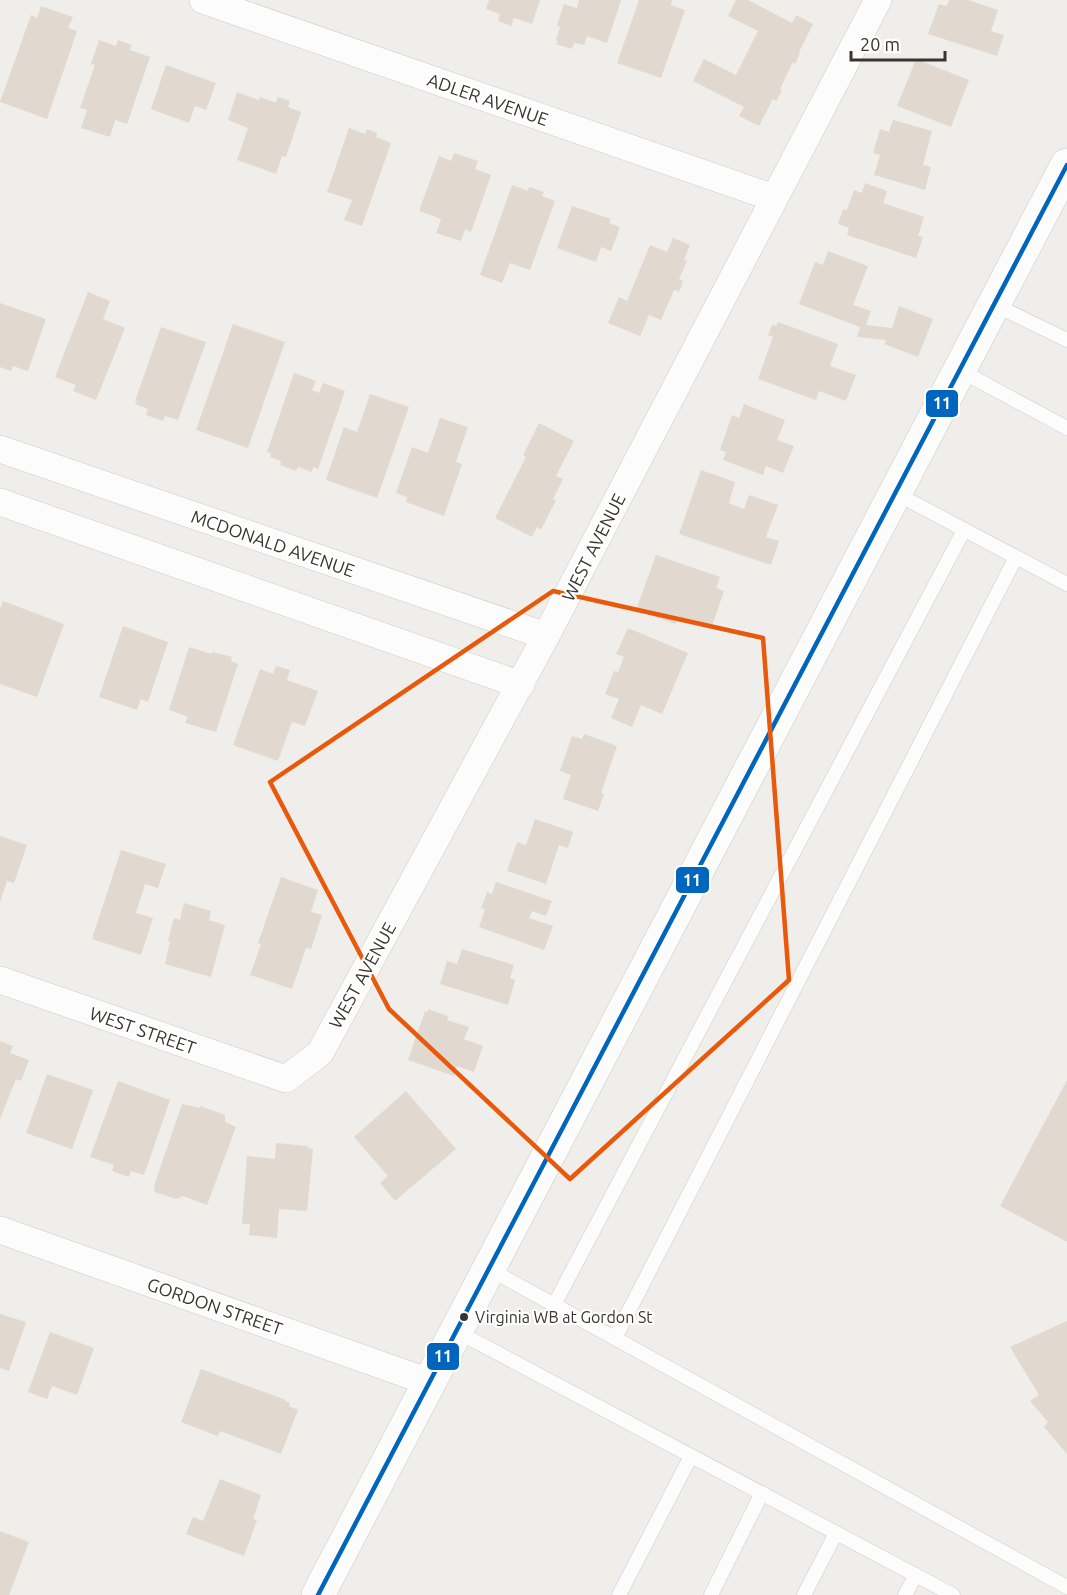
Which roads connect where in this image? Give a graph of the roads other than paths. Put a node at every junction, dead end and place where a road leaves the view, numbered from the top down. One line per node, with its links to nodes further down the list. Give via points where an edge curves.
1 (202, 0): 4 (street, ADLER AVENUE)
2 (878, 0): 4 (street, WEST AVENUE)
3 (1067, 165): 5 (street)
4 (774, 198): 15 (street, WEST AVENUE)
5 (993, 304): 6 (lane); 7 (street)
6 (1067, 340)
7 (959, 370): 8 (lane); 10 (street)
8 (1067, 428)
9 (0, 449): 15 (street, MCDONALD AVENUE)
10 (895, 493): 12 (lane); 20 (street)
11 (0, 502): 16 (street)
12 (964, 530): 13 (lane); 21 (lane)
13 (1016, 557): 14 (lane); 23 (lane)
14 (1067, 584)
15 (546, 636): 16 (street, WEST AVENUE)
16 (521, 684): 18 (street, WEST AVENUE, via 320,1053)
17 (0, 980): 18 (street, WEST STREET)
18 (286, 1079)
19 (0, 1230): 24 (street, GORDON STREET)
20 (489, 1269): 21 (lane); 22 (street)
21 (554, 1305): 23 (lane)
22 (456, 1331): 24 (street); 25 (lane)
23 (615, 1338): 29 (lane)
24 (429, 1382): 30 (street)
25 (692, 1456): 26 (lane); 31 (lane)
26 (762, 1493): 27 (lane); 32 (lane)
27 (836, 1533): 28 (lane); 33 (lane)
28 (916, 1575): 34 (lane); 35 (lane)
29 (1067, 1587)
30 (318, 1595)
31 (619, 1595)
32 (711, 1595)
33 (804, 1595)
34 (905, 1595)
35 (953, 1595)

